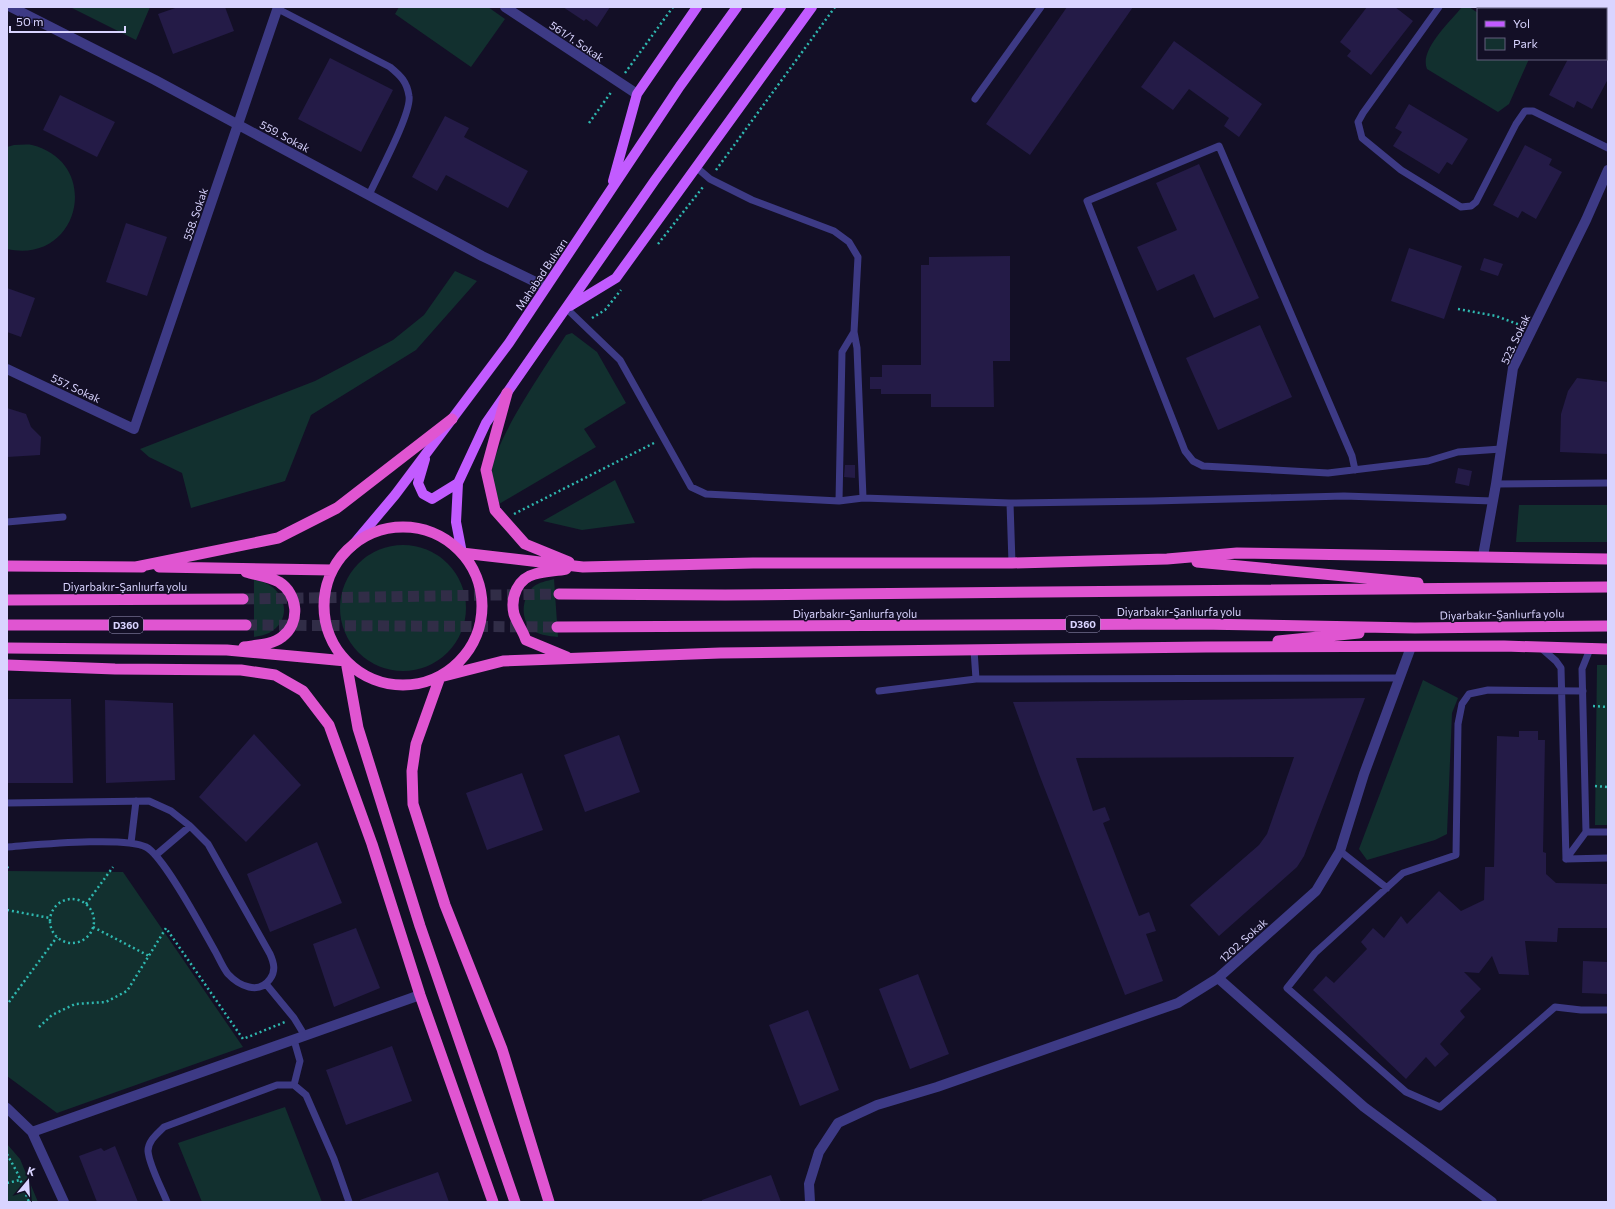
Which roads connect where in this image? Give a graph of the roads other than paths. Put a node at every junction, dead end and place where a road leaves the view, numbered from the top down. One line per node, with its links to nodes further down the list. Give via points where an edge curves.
1 (11, 7): 12 (street, 559. Sokak)
2 (505, 7): 10 (street, 561/1. Sokak)
3 (697, 7): 10 (main road)
4 (737, 7): 16 (main road, Mahabad Bulvarı, via 680,86)
5 (781, 7): 19 (main road)
6 (812, 7): 14 (main road)
7 (1041, 7): 11 (lane)
8 (1439, 7): 13 (lane, via 1363,113 1358,122 1362,138 1402,170 1461,207 1471,206 1476,202 1525,111 1533,111)
9 (278, 8): 12 (street, 558. Sokak); 17 (lane, via 390,67 405,80 410,98 405,115)
10 (636, 94): 16 (main road)
11 (974, 99)
12 (238, 124): 17 (street, 559. Sokak); 24 (street, 558. Sokak)
13 (1608, 148)
14 (696, 167): 19 (main road, via 616,278); 20 (lane, via 710,179 752,200 834,231 849,242 858,257)
15 (1608, 170): 25 (street, 523. Sokak, via 1513,368)
16 (611, 190): 18 (main road, Mahabad Bulvarı)
17 (369, 195): 18 (street, 559. Sokak, via 482,256)
18 (546, 287): 23 (main road, Mahabad Bulvarı, via 509,344)
19 (566, 308): 22 (main road); 33 (lane, via 620,360 691,487 706,494)
20 (854, 332): 31 (lane, via 857,348); 33 (lane, via 842,352)
21 (7, 369): 24 (street, 557. Sokak)
22 (507, 393): 28 (main road, via 486,424); 45 (highway, via 486,470 495,510 525,544)
23 (452, 419): 26 (main road, Mahabad Bulvarı); 44 (highway, via 337,508 278,538)
24 (134, 429)
25 (1501, 449): 27 (lane, via 1458,452 1428,461); 30 (street, 523. Sokak)
26 (426, 453): 28 (main road, via 418,483 423,494 432,499); 37 (main road, Mahabad Bulvarı)
27 (1355, 470): 27 (lane, via 1352,456 1220,146 1087,201 1185,450 1193,461 1203,466 1328,473)
28 (458, 482): 38 (main road, via 456,522)
29 (1608, 483): 30 (lane)
30 (1496, 484): 32 (street, 523. Sokak)
31 (863, 498): 33 (lane); 34 (lane)
32 (1493, 500): 34 (lane, via 1344,496); 39 (street, 523. Sokak)
33 (839, 501)
34 (1010, 503): 42 (lane)
35 (63, 517): 36 (lane)
36 (7, 522)
37 (352, 546): 38 (highway, via 368,535 393,528 418,528 442,537); 47 (highway)
38 (462, 553): 45 (highway); 69 (highway, via 475,573 482,596 481,620 474,643 459,663)
39 (1483, 556): 40 (highway, via 1237,553); 41 (highway)
40 (1167, 559): 42 (highway); 49 (highway)
41 (1608, 559)
42 (1012, 563): 45 (highway, via 753,563)
43 (7, 566): 44 (highway)
44 (136, 567): 46 (highway)
45 (583, 567): 66 (highway, via 534,574 518,584 514,599 514,613 526,640)
46 (230, 568): 47 (highway); 64 (highway, via 277,581 285,586 294,600 296,612 289,630 282,638)
47 (332, 570): 67 (highway, via 324,608 332,640)
48 (1608, 587): 49 (highway, Diyarbakır-Şanlıurfa yolu)
49 (1475, 588): 50 (highway, Diyarbakır-Şanlıurfa yolu, via 733,595)
50 (559, 594)
51 (243, 599): 52 (highway, Diyarbakır-Şanlıurfa yolu)
52 (7, 600)
53 (246, 624): 54 (highway, D360)
54 (7, 626)
55 (1608, 626): 57 (highway, Diyarbakır-Şanlıurfa yolu / D360)
56 (557, 627): 57 (highway, Diyarbakır-Şanlıurfa yolu / D360, via 1199,624)
57 (1415, 628): 58 (highway)
58 (1206, 647): 59 (highway); 65 (highway)
59 (1412, 647): 60 (highway); 70 (street, 1202. Sokak)
60 (1539, 647): 62 (highway); 74 (lane, via 1561,668)
61 (7, 648): 64 (highway)
62 (1590, 649): 63 (highway); 73 (lane, via 1582,669)
63 (1608, 649)
64 (227, 650): 67 (highway)
65 (974, 650): 66 (highway, via 720,653); 71 (lane)
66 (570, 658): 69 (highway, via 503,661)
67 (346, 661): 69 (highway, via 367,676 390,684 416,684); 100 (highway, via 358,728 420,926)
68 (7, 665): 89 (highway, via 240,670 275,675 302,691 329,725 372,844)
69 (440, 677): 101 (highway, via 416,744 412,771 413,804 445,905 502,1049)
70 (1400, 678): 71 (lane); 82 (street, 1202. Sokak, via 1364,774)
71 (976, 679): 72 (lane)
72 (879, 691)
73 (1583, 691): 74 (lane); 78 (lane)
74 (1561, 692): 85 (lane); 86 (lane, via 1488,690 1469,694 1462,704 1458,724 1456,855 1403,873)
75 (136, 801): 76 (lane); 77 (lane, via 149,801 171,811); 80 (lane)
76 (7, 803)
77 (190, 826): 83 (lane); 88 (lane, via 208,844 270,954 274,965 272,976)
78 (1586, 832): 79 (lane); 85 (lane)
79 (1608, 832)
80 (131, 843): 81 (lane); 83 (lane, via 146,847)
81 (7, 847)
82 (1340, 851): 86 (lane); 87 (street, 1202. Sokak, via 1316,891)
83 (156, 855): 88 (lane, via 228,974 248,988 258,988)
84 (1608, 858): 85 (lane)
85 (1566, 859)
86 (1387, 888): 90 (lane, via 1315,952 1287,988 1406,1092 1440,1107 1554,1007)
87 (1218, 978): 102 (street, via 1178,1003 937,1087 877,1105 838,1123 819,1152 809,1184); 103 (street, 1202. Sokak, via 1364,1107)
88 (266, 984): 91 (lane)
89 (420, 995): 91 (street); 99 (highway)
90 (1608, 1010)
91 (305, 1036): 92 (street)
92 (294, 1040): 93 (lane, via 300,1061); 95 (street)
93 (294, 1085): 97 (lane, via 277,1085 164,1128 154,1137 148,1151); 98 (lane, via 306,1095 334,1159)
94 (7, 1108): 95 (street)
95 (32, 1132): 96 (street)
96 (64, 1202)
97 (167, 1202)
98 (349, 1202)
99 (493, 1202)
100 (514, 1202)
101 (549, 1202)
102 (810, 1202)
103 (1492, 1202)

